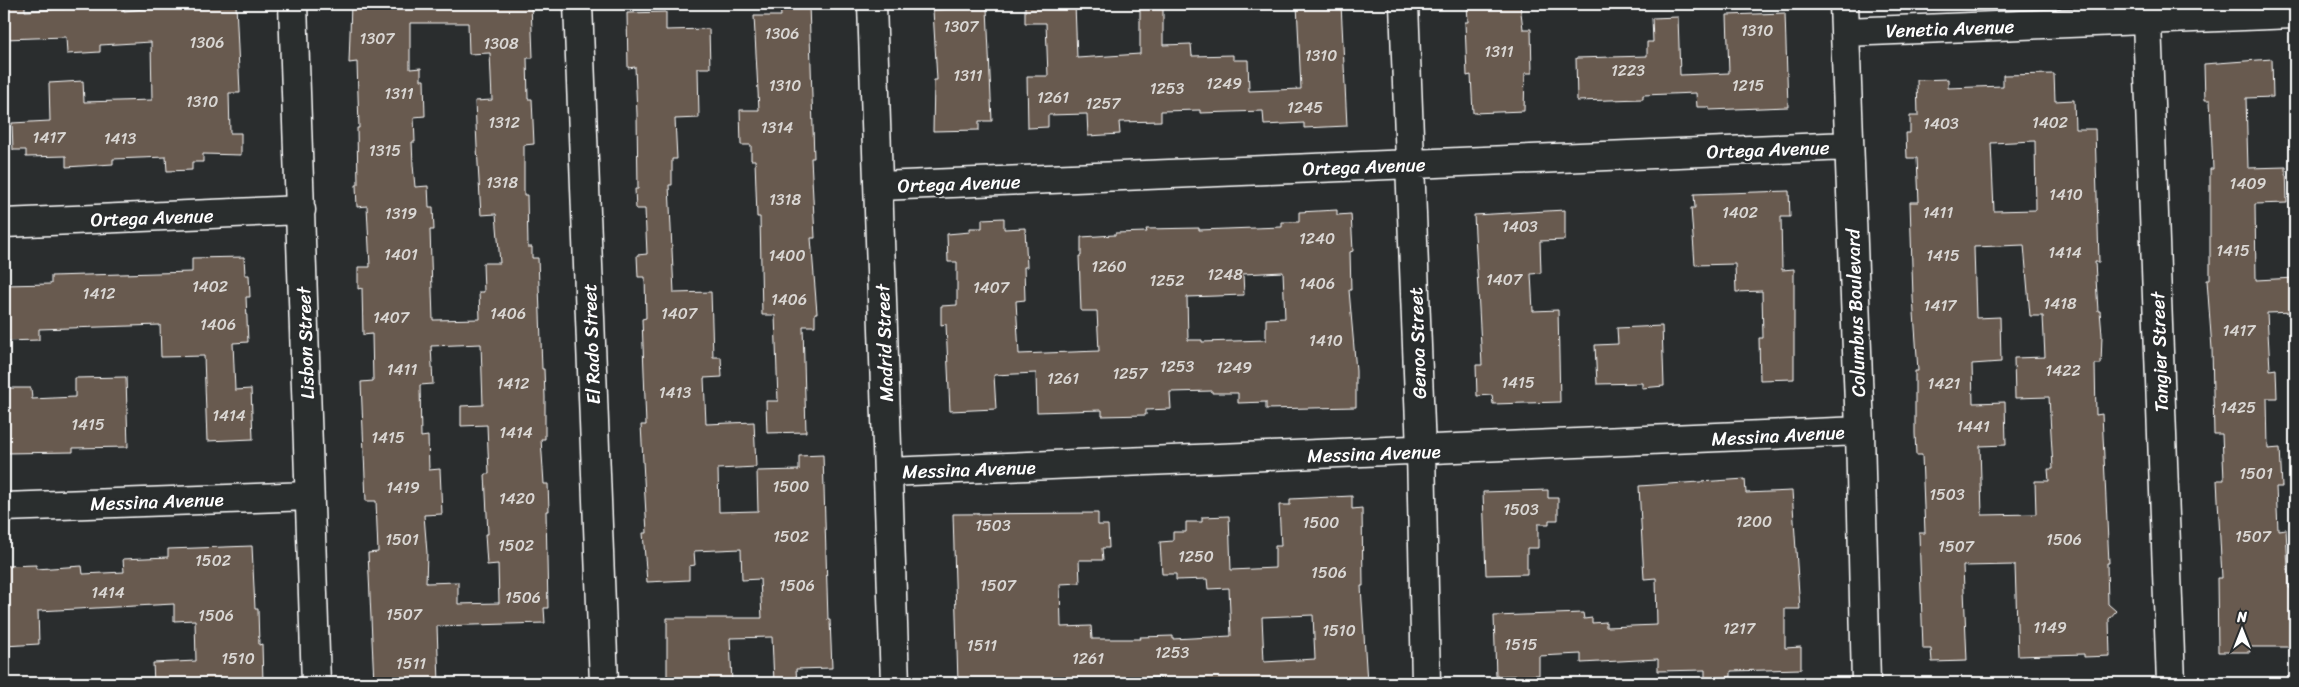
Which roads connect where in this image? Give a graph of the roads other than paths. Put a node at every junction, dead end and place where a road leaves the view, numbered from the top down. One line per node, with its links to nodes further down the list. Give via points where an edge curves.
1 (293, 4): 12 (street, Lisbon Street)
2 (578, 4): 20 (street, El Rado Street)
3 (872, 4): 11 (street, Madrid Street)
4 (1404, 4): 10 (street, Genoa Street)
5 (1844, 4): 8 (street, Columbus Boulevard)
6 (2295, 14): 7 (street, Venetia Avenue)
7 (2147, 21): 8 (street, Venetia Avenue); 24 (street, Tangier Street)
8 (1845, 32): 9 (street, Columbus Boulevard)
9 (1848, 146): 10 (street, Ortega Avenue); 14 (street, Columbus Boulevard)
10 (1411, 164): 11 (street, Ortega Avenue); 15 (street, Genoa Street)
11 (880, 186): 16 (street, Madrid Street)
12 (301, 210): 13 (street, Ortega Avenue); 17 (street, Lisbon Street)
13 (4, 223)
14 (1860, 431): 15 (street, Messina Avenue); 23 (street, Columbus Boulevard)
15 (1421, 451): 16 (street, Messina Avenue); 22 (street, Genoa Street)
16 (888, 472): 21 (street, Madrid Street)
17 (309, 496): 18 (street, Messina Avenue); 19 (street, Lisbon Street)
18 (4, 508)
19 (316, 683)
20 (604, 683)
21 (895, 683)
22 (1426, 683)
23 (1866, 683)
24 (2171, 683)

